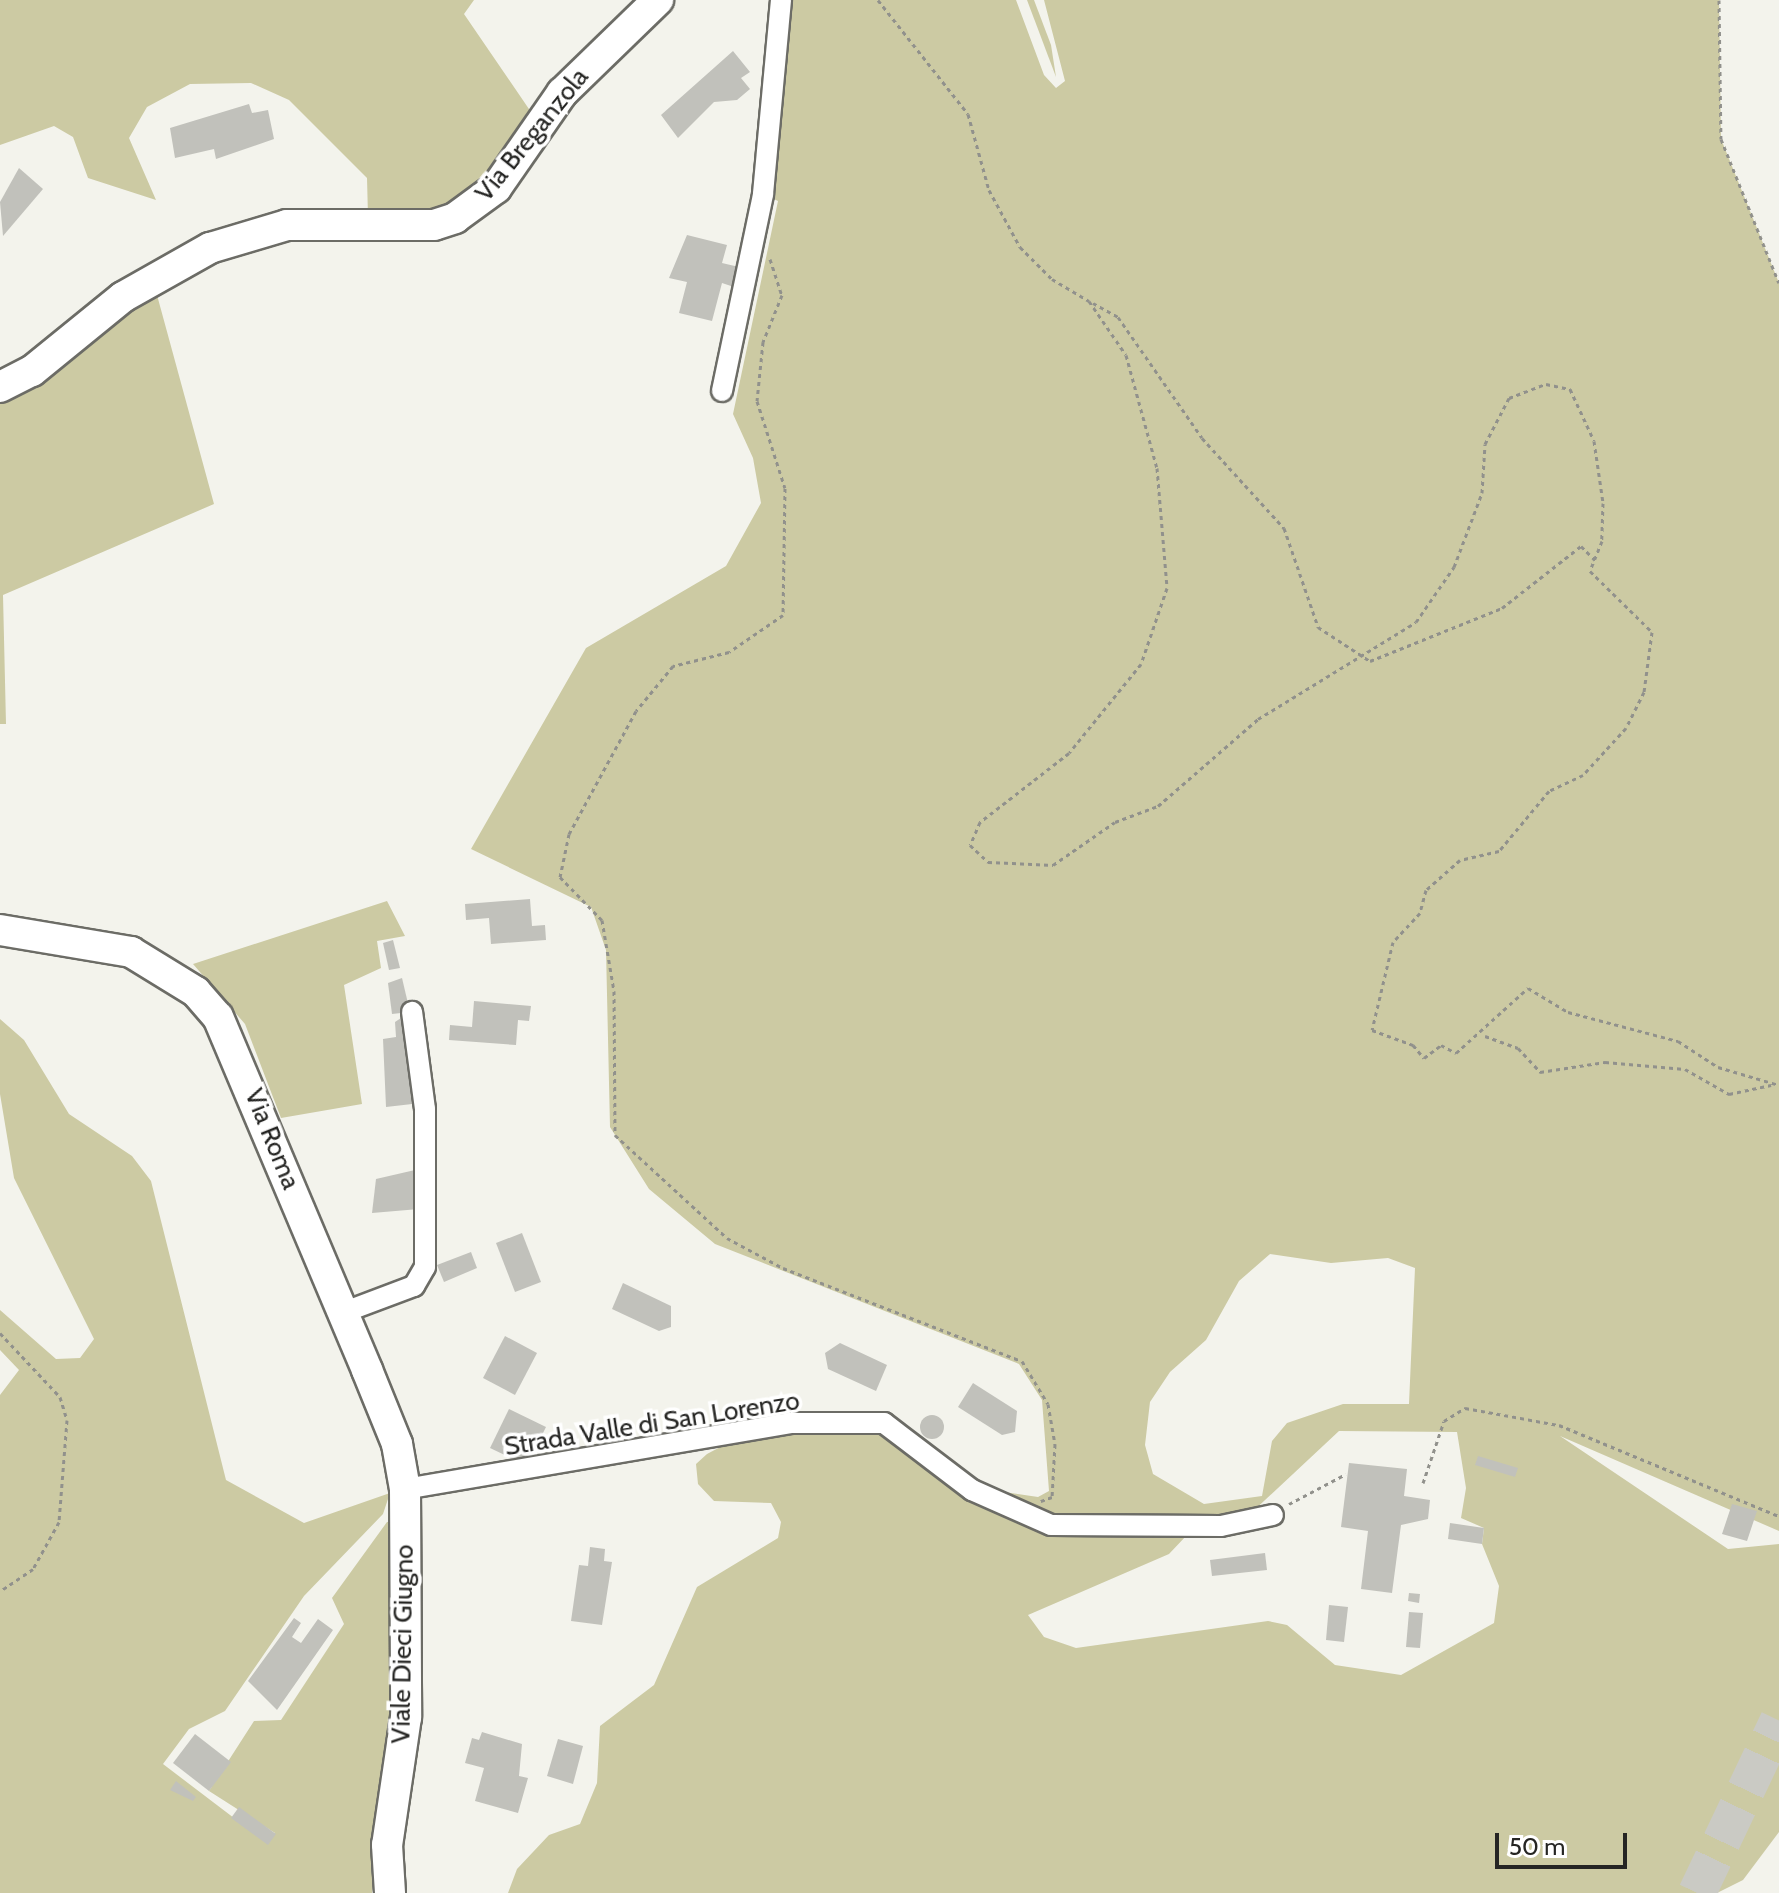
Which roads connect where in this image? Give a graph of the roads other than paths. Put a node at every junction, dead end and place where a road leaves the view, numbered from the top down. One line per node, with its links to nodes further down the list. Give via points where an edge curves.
1 (658, 0): 3 (main road, Via Breganzola, via 562,93 496,188 455,218 434,225 287,225 210,248 123,297 32,371)
2 (781, 0): 4 (street, via 763,194)
3 (0, 387)
4 (722, 391)
5 (0, 930): 7 (main road, Via Roma, via 131,952 211,1008 236,1049)
6 (412, 1012): 7 (street, via 425,1109 425,1267 414,1286)
7 (342, 1313): 8 (main road, Via Roma, via 397,1444)
8 (405, 1489): 9 (street, Strada Valle di San Lorenzo, via 790,1423 884,1423 972,1490 1051,1525 1221,1526); 10 (main road, Viale Dieci Giugno, via 406,1717 387,1845)
9 (1273, 1515)
10 (390, 1893)

